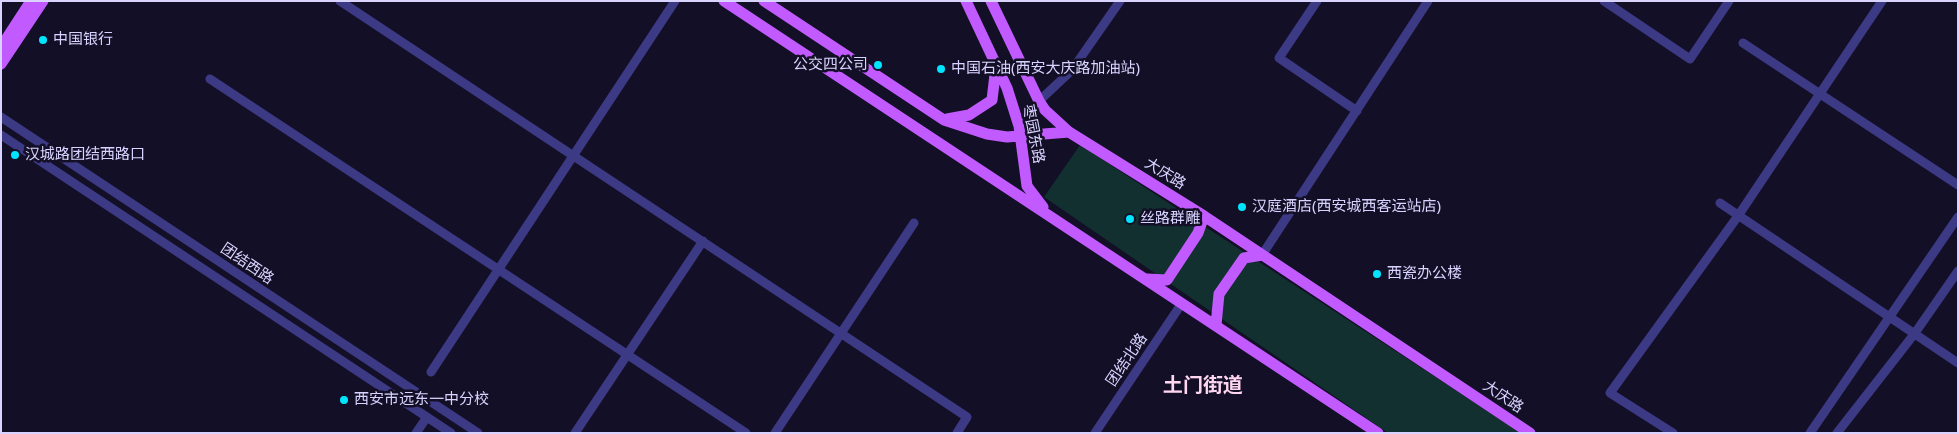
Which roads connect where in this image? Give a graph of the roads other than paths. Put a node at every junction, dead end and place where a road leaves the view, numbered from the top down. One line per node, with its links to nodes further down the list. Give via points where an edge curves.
1 (32, 1): 16 (main road)
2 (43, 1): 17 (main road)
3 (340, 1): 30 (street)
4 (676, 1): 30 (street)
5 (724, 1): 24 (main road)
6 (764, 1): 21 (main road)
7 (966, 1): 18 (main road, 枣园东路)
8 (991, 1): 22 (main road, 枣园东路)
9 (1120, 1): 22 (street, via 1072,70)
10 (1317, 1): 23 (street, via 1279,58)
11 (1428, 1): 23 (street)
12 (1604, 1): 13 (street, via 1690,59)
13 (1729, 1)
14 (1882, 1): 20 (street)
15 (1743, 43): 20 (street)
16 (1, 47)
17 (1, 64)
18 (996, 65): 26 (main road, via 992,100 969,115); 29 (main road, 枣园东路, via 1007,88)
19 (210, 79): 40 (street)
20 (1821, 93): 31 (street); 35 (street)
21 (906, 96): 24 (main road); 26 (main road)
22 (1039, 101): 27 (main road, 枣园东路)
23 (1357, 111): 39 (street)
24 (895, 114): 33 (main road)
25 (1, 117): 54 (street, 团结西路)
26 (944, 120): 29 (main road, via 988,134)
27 (1069, 132): 29 (main road); 34 (main road, 大庆路)
28 (1, 135): 51 (street, 团结西路)
29 (1020, 137): 33 (main road, 枣园东路, via 1027,186)
30 (574, 156): 38 (street); 40 (street)
31 (1958, 185)
32 (1720, 203): 35 (street)
33 (1048, 215): 42 (main road)
34 (1204, 216): 39 (main road, 大庆路); 42 (main road, via 1198,233 1167,280)
35 (1738, 216): 44 (street); 62 (street, via 1610,393)
36 (1958, 217): 44 (street)
37 (914, 223): 47 (street)
38 (703, 241): 47 (street); 48 (street)
39 (1262, 255): 45 (main road, via 1244,258 1219,294); 61 (main road, 大庆路)
40 (499, 269): 48 (street); 50 (street)
41 (1958, 271): 46 (street)
42 (1145, 279): 43 (main road)
43 (1182, 303): 45 (main road); 59 (street, 团结北路)
44 (1890, 317): 46 (street); 63 (street)
45 (1216, 326): 60 (main road)
46 (1915, 333): 49 (street); 64 (street)
47 (842, 334): 57 (street); 58 (street, via 967,417)
48 (627, 354): 55 (street); 56 (street)
49 (1958, 363)
50 (431, 372)
51 (427, 417): 52 (street); 53 (street, 团结西路)
52 (416, 433)
53 (451, 433)
54 (478, 433)
55 (575, 433)
56 (746, 433)
57 (775, 433)
58 (957, 433)
59 (1095, 433)
60 (1378, 433)
61 (1530, 433)
62 (1673, 433)
63 (1810, 433)
64 (1837, 433)

